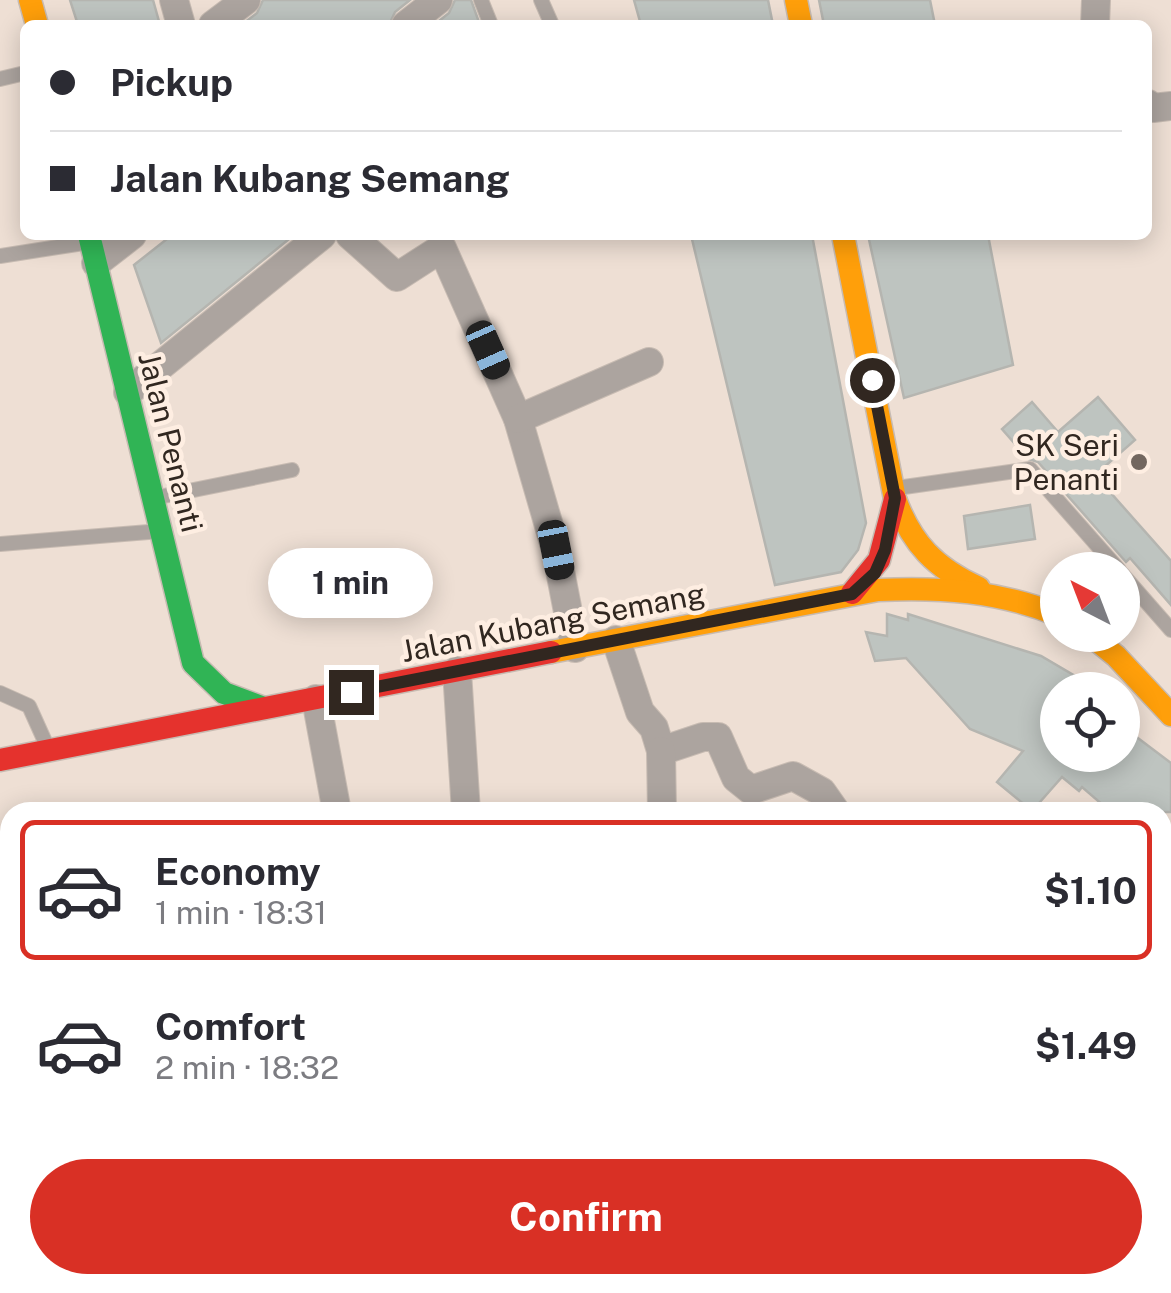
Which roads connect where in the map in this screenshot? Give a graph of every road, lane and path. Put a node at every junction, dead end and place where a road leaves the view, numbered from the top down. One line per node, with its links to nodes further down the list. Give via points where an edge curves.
1 (246, 0): 3 (street)
2 (438, 0): 4 (street)
3 (220, 20)
4 (412, 20)
5 (316, 240): 11 (street)
6 (356, 240): 12 (street, via 397,277 442,248)
7 (844, 240): 14 (main road)
8 (92, 247): 9 (lane); 11 (main road, Jalan Penanti)
9 (0, 256)
10 (649, 362): 12 (street)
11 (128, 392): 15 (main road, Jalan Penanti)
12 (518, 419): 25 (street, via 556,550)
13 (292, 470): 15 (lane)
14 (894, 494): 18 (lane, via 1030,468); 19 (main road, via 885,550 875,573); 21 (main road, via 907,532 929,561)
15 (153, 498): 16 (main road, Jalan Penanti)
16 (161, 530): 17 (lane); 27 (main road, Jalan Penanti)
17 (0, 544)
18 (1103, 552)
19 (852, 594): 21 (main road, Jalan Kubang Semang, via 902,588); 24 (main road, Jalan Kubang Semang)
20 (1140, 595): 23 (lane)
21 (998, 596): 22 (main road, Jalan Kubang Semang)
22 (1040, 606)
23 (1171, 630)
24 (616, 640): 25 (main road, Jalan Kubang Semang); 34 (street)
25 (575, 648): 28 (main road, Jalan Kubang Semang)
26 (1111, 652): 32 (main road)
27 (193, 663): 31 (main road, via 222,694); 33 (main road, via 164,716)
28 (457, 672): 30 (main road, Jalan Kubang Semang); 38 (street)
29 (0, 693): 35 (lane, via 29,706)
30 (316, 699): 31 (main road, Jalan Kubang Semang); 37 (street)
31 (266, 709): 33 (main road, Jalan Kubang Semang)
32 (1171, 714)
33 (134, 734): 35 (main road, Jalan Kubang Semang)
34 (661, 751): 39 (street); 40 (street, via 718,738 736,778 751,790 792,776)
35 (50, 752): 36 (main road, Jalan Kubang Semang)
36 (0, 760)
37 (334, 802)
38 (465, 802)
39 (662, 802)
40 (829, 802)

